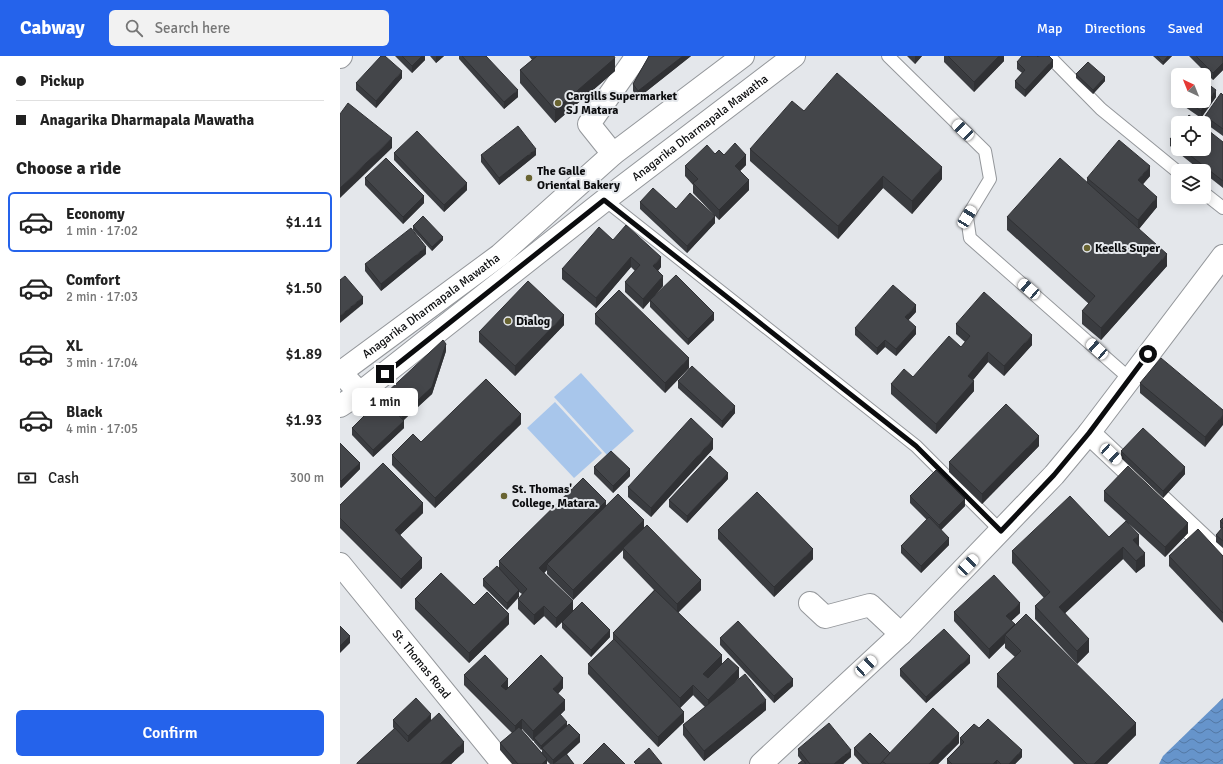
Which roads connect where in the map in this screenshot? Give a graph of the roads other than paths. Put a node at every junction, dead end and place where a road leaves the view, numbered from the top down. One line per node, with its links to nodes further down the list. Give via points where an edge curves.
1 (637, 56): 6 (main road, via 589,124)
2 (743, 56): 6 (main road, Anagarika Dharmapala Mawatha)
3 (794, 56): 9 (main road, Anagarika Dharmapala Mawatha)
4 (888, 56): 13 (lane, via 984,151 990,179 967,217 970,238)
5 (1049, 56): 7 (lane, via 1101,109)
6 (613, 154): 12 (main road, Anagarika Dharmapala Mawatha, via 500,255)
7 (1171, 166)
8 (1211, 199): 10 (lane)
9 (604, 200): 14 (main road, Anagarika Dharmapala Mawatha); 17 (lane, via 916,446)
10 (1223, 208)
11 (1223, 258): 13 (main road)
12 (340, 373): 14 (main road)
13 (1129, 378): 16 (main road)
14 (360, 393): 15 (main road, Anagarika Dharmapala Mawatha)
15 (340, 406)
16 (1089, 433): 17 (main road, via 1054,475); 18 (main road)
17 (1001, 531): 21 (main road)
18 (1223, 559)
19 (340, 564): 22 (main road, St. Thomas Road)
20 (810, 603): 21 (main road, via 825,617 870,605)
21 (902, 634): 23 (main road)
22 (502, 764)
23 (761, 764)

